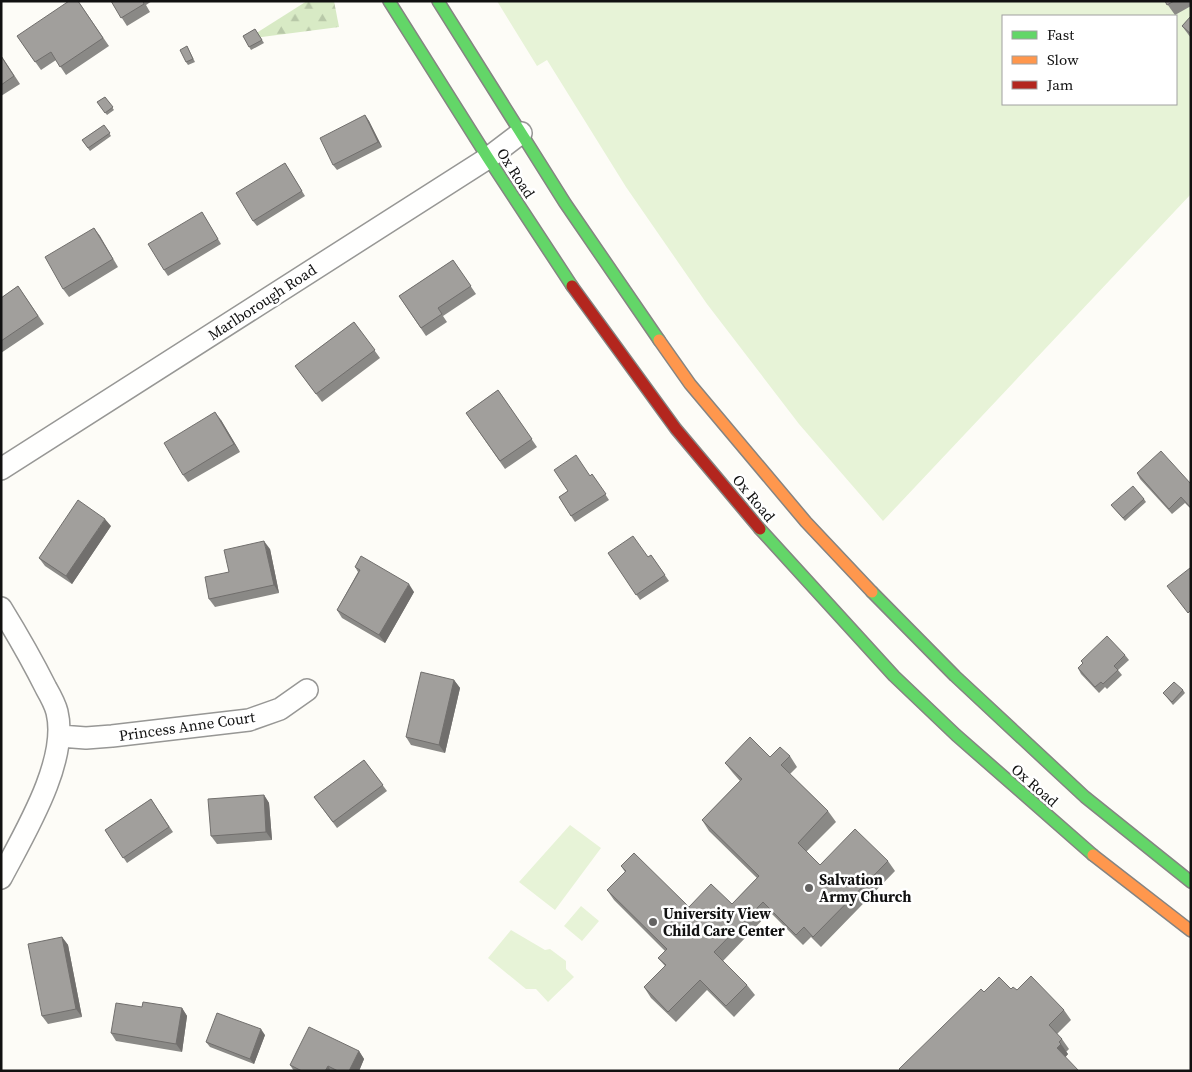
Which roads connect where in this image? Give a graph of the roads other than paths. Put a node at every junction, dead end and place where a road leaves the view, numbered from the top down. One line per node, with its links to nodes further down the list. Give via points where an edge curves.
1 (388, 1): 4 (main road, Ox Road)
2 (438, 1): 3 (main road, Ox Road)
3 (521, 133): 4 (street, Marlborough Road); 10 (main road, Ox Road, via 690,384 806,522 955,676 1085,797)
4 (488, 158): 5 (street, Marlborough Road); 11 (main road, Ox Road, via 575,291 670,421 771,542 894,676 956,735 1079,844)
5 (1, 469)
6 (1, 608): 8 (street, via 32,659 57,711)
7 (307, 690): 8 (street, Princess Anne Court, via 280,709 249,720 112,736)
8 (60, 736): 9 (street, via 56,758 39,805)
9 (1, 878)
10 (1191, 882)
11 (1191, 931)

